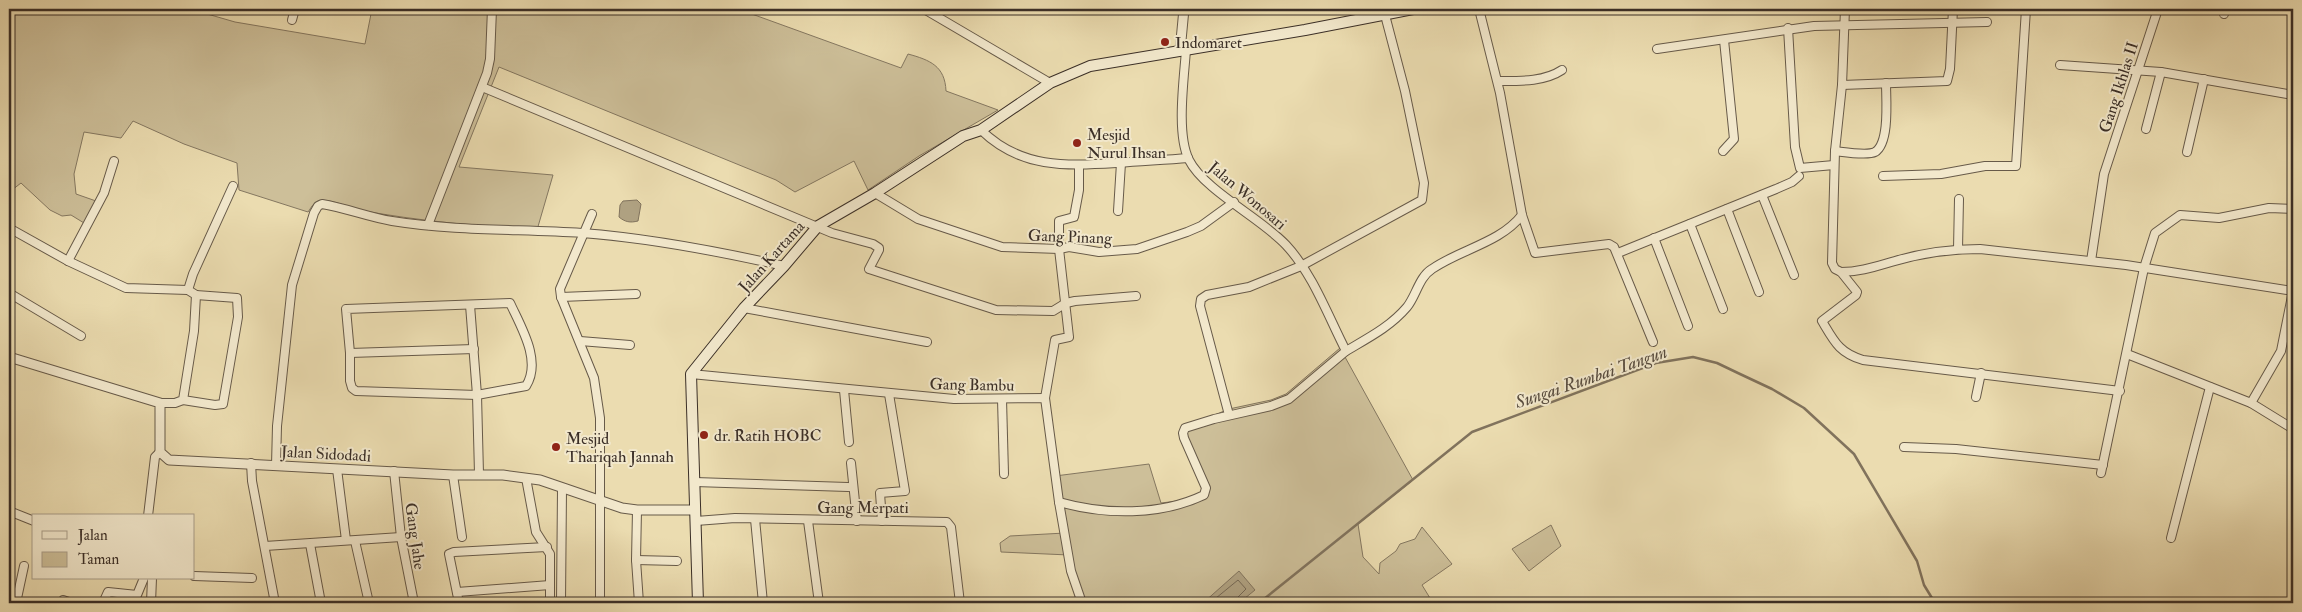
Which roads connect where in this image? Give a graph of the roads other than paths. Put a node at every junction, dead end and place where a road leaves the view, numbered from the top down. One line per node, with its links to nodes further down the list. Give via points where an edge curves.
1 (295, 9): 12 (street)
2 (492, 9): 29 (street, via 490,59)
3 (924, 9): 26 (street)
4 (1184, 9): 19 (street)
5 (1413, 9): 11 (main road, Jalan Kartama)
6 (1479, 9): 25 (street)
7 (1846, 9): 15 (street)
8 (1954, 9): 13 (street)
9 (2026, 9): 42 (street, via 2016,166)
10 (2158, 9): 22 (street, Gang Ikhlas II)
11 (1385, 15): 19 (main road, Jalan Kartama); 65 (street, via 1424,182 1422,200)
12 (292, 20)
13 (1953, 22): 14 (street); 15 (street); 27 (street, via 1947,80)
14 (1987, 22)
15 (1845, 24): 16 (street); 28 (street)
16 (1788, 28): 17 (street); 39 (street, via 1795,147 1800,168)
17 (1724, 40): 18 (street); 34 (street, via 1734,139)
18 (1656, 48)
19 (1183, 50): 26 (main road, Jalan Kartama, via 1090,66); 36 (street, Jalan Wonosari, via 1182,123)
20 (2060, 65): 22 (street)
21 (1562, 70): 25 (street, via 1553,76 1524,81)
22 (2138, 70): 23 (street); 63 (street, Gang Ikhlas II, via 2104,178)
23 (2161, 72): 24 (street); 31 (street)
24 (2204, 79): 30 (street); 35 (street)
25 (1498, 81): 52 (street)
26 (1050, 83): 32 (main road, Jalan Kartama)
27 (1886, 83): 28 (street); 33 (street, via 1885,131 1881,145 1871,153)
28 (1842, 85): 33 (street)
29 (482, 87): 54 (street); 55 (street)
30 (2293, 95)
31 (2146, 129)
32 (981, 130): 40 (street, via 995,144 1014,154 1046,164); 44 (main road, Jalan Kartama, via 963,136)
33 (1835, 151): 39 (street)
34 (1723, 152)
35 (2187, 152)
36 (1188, 158): 38 (street); 47 (street, Jalan Wonosari, via 1215,188)
37 (114, 161): 62 (street, via 104,193)
38 (1121, 163): 40 (street); 50 (street)
39 (1834, 164): 67 (street, via 1832,263)
40 (1079, 165): 59 (street, via 1074,217 1059,221)
41 (1799, 176): 45 (street)
42 (1883, 176)
43 (233, 186): 69 (street)
44 (875, 194): 55 (main road, Jalan Kartama); 59 (street, Gang Pinang, via 918,219 986,243 1002,247)
45 (1762, 195): 48 (street); 68 (street)
46 (1959, 198): 60 (street)
47 (1234, 202): 59 (street, Gang Pinang, via 1201,226 1137,249 1099,252 1069,246); 65 (street, Jalan Wonosari, via 1286,245)
48 (1727, 209): 53 (street); 71 (street)
49 (2293, 209): 66 (street, via 2269,208 2219,218 2180,214 2155,233)
50 (1118, 211)
51 (592, 214): 57 (street)
52 (1522, 214): 61 (street, via 1535,253 1609,244); 89 (street, via 1512,227 1430,270 1408,305 1387,327)
53 (1690, 224): 58 (street); 80 (street)
54 (428, 225): 57 (street); 113 (street, via 358,214 322,204 318,206 292,285)
55 (818, 226): 64 (main road, Jalan Kartama); 77 (street, via 879,248 869,269 996,310 1053,311)
56 (9, 228): 62 (street)
57 (584, 233): 64 (street, via 709,249); 76 (street, via 560,285)
58 (1654, 238): 61 (street); 82 (street)
59 (1059, 249): 77 (street)
60 (1958, 249): 63 (street); 67 (street)
61 (1618, 253): 86 (street)
62 (68, 261): 69 (street, via 126,288)
63 (2091, 261): 66 (street)
64 (784, 266): 79 (main road, Jalan Kartama)
65 (1301, 266): 89 (street, Jalan Wonosari); 106 (street, via 1249,287 1207,295 1199,301)
66 (2144, 268): 70 (street); 91 (street)
67 (1841, 272): 93 (street, via 1856,289 1856,295 1822,320 1846,354 1863,360)
68 (1794, 275)
69 (188, 290): 74 (street)
70 (2293, 291): 81 (street)
71 (1759, 292)
72 (9, 293): 83 (street)
73 (636, 294): 76 (street)
74 (196, 295): 103 (street); 103 (street, via 237,298 238,317 223,404)
75 (1136, 296): 77 (street)
76 (561, 297): 84 (street)
77 (1066, 303): 101 (street, via 1069,337 1056,340)
78 (470, 305): 88 (street); 90 (street, via 346,310); 99 (street, via 510,303 531,357 531,378 526,386)
79 (744, 308): 85 (street); 94 (main road, Jalan Kartama)
80 (1723, 309)
81 (2291, 316): 105 (street, via 2281,351)
82 (1688, 326)
83 (81, 336)
84 (580, 342): 87 (street); 123 (street, via 594,378 600,418)
85 (926, 342)
86 (1653, 342)
87 (630, 345)
88 (474, 349): 90 (street); 99 (street)
89 (1346, 352): 106 (street, via 1289,399)
90 (350, 353): 99 (street, via 350,381 356,391)
91 (2127, 354): 95 (street); 97 (street)
92 (9, 357): 104 (street)
93 (1981, 373): 97 (street); 100 (street)
94 (691, 374): 96 (street, Gang Bambu); 120 (main road)
95 (2210, 387): 105 (street); 136 (street)
96 (844, 390): 98 (street, Gang Bambu); 108 (street)
97 (2120, 391): 109 (street, via 2102,469 1965,450)
98 (889, 394): 102 (street, Gang Bambu); 133 (street, via 906,491 880,493)
99 (477, 395): 116 (street)
100 (1976, 397)
101 (1045, 398): 102 (street, Gang Bambu); 124 (street)
102 (1002, 399): 117 (street)
103 (183, 400): 104 (street)
104 (160, 403): 110 (street)
105 (2250, 403): 107 (street)
106 (1229, 415): 124 (street, via 1186,428 1183,433 1206,488 1204,495 1186,504 1115,511 1080,508)
107 (2290, 427)
108 (849, 442)
109 (1904, 446)
110 (160, 452): 111 (street, Jalan Sidodadi, via 169,460); 127 (street, via 155,457)
111 (251, 463): 113 (street, Jalan Sidodadi); 140 (street)
112 (851, 463): 132 (street)
113 (276, 465): 114 (street, Jalan Sidodadi)
114 (337, 469): 115 (street, Jalan Sidodadi); 137 (street)
115 (394, 471): 118 (street, Jalan Sidodadi); 134 (street, Gang Jahe)
116 (479, 474): 118 (street, Jalan Sidodadi); 119 (street, Jalan Sidodadi)
117 (1004, 474)
118 (453, 475): 135 (street)
119 (526, 478): 122 (street, Jalan Sidodadi); 141 (street, via 536,532)
120 (695, 482): 121 (street); 128 (main road)
121 (848, 487)
122 (562, 489): 123 (street, Jalan Sidodadi); 162 (street)
123 (599, 501): 125 (street, Jalan Sidodadi); 163 (street)
124 (1059, 502): 169 (street)
125 (637, 510): 128 (street, Jalan Sidodadi); 142 (street)
126 (10, 511): 130 (street)
127 (148, 514)
128 (696, 515): 129 (street, Gang Merpati); 165 (main road)
129 (755, 519): 131 (street, Gang Merpati); 166 (street)
130 (32, 520)
131 (808, 521): 132 (street, Gang Merpati); 167 (street)
132 (857, 521): 133 (street, Gang Merpati)
133 (882, 521): 168 (street, Gang Merpati, via 947,522 951,527)
134 (401, 536): 138 (street); 159 (street, Gang Jahe)
135 (462, 536)
136 (2171, 538)
137 (346, 540): 138 (street); 139 (street)
138 (355, 541): 158 (street)
139 (310, 544): 140 (street); 157 (street)
140 (265, 546): 156 (street)
141 (547, 547): 149 (street); 150 (street, via 450,554)
142 (636, 560): 143 (street); 164 (street)
143 (677, 561)
144 (24, 566): 152 (street)
145 (195, 576): 146 (street)
146 (252, 578)
147 (143, 580): 154 (street, via 137,594 108,592)
148 (152, 580): 155 (street)
149 (550, 585): 150 (street); 161 (street)
150 (457, 592): 160 (street)
151 (63, 600): 153 (street)
152 (16, 603)
153 (72, 603)
154 (103, 603)
155 (151, 603)
156 (275, 603)
157 (321, 603)
158 (369, 603)
159 (414, 603)
160 (459, 603)
161 (550, 603)
162 (561, 603)
163 (600, 603)
164 (639, 603)
165 (698, 603)
166 (763, 603)
167 (819, 603)
168 (960, 603)
169 (1082, 603)

